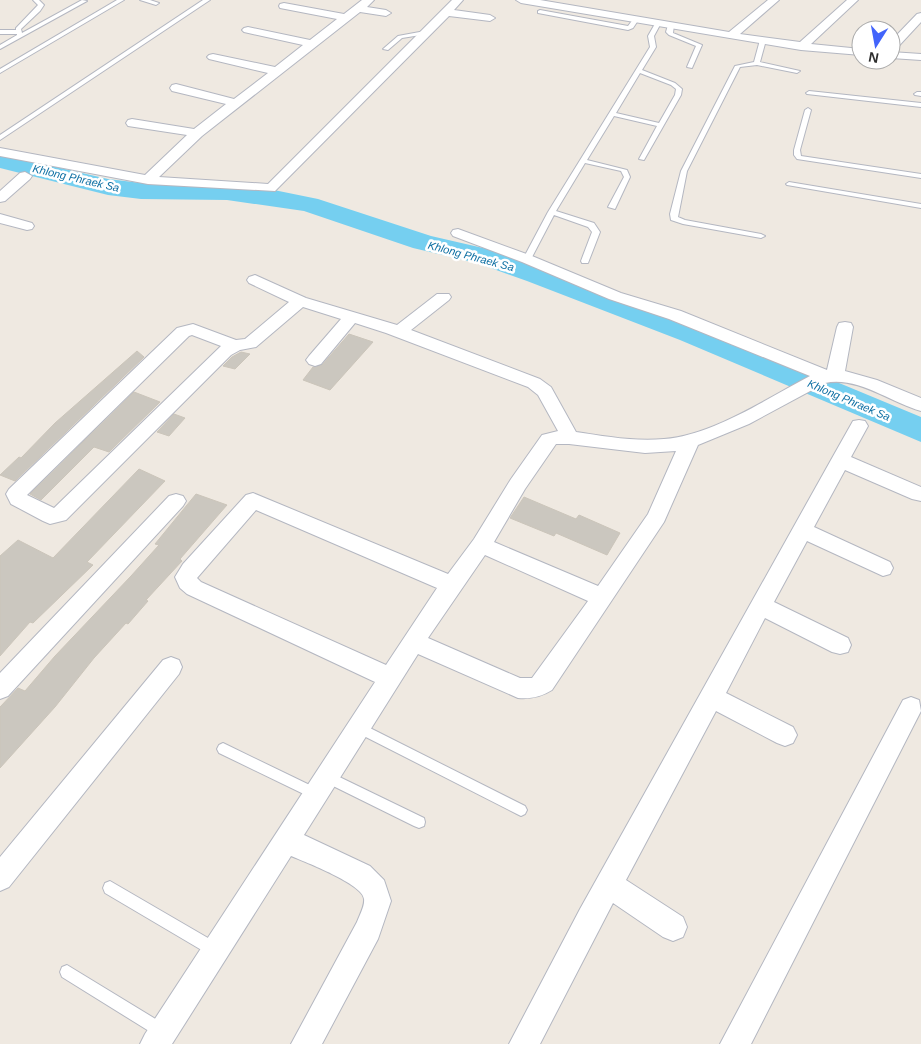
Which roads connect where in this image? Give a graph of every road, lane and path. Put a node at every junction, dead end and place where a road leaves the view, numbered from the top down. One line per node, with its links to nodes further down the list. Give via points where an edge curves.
1 (36, 0): 27 (lane, via 41,5 18,29)
2 (121, 0): 42 (lane)
3 (143, 0): 12 (lane)
4 (207, 0): 55 (lane)
5 (369, 0): 14 (street)
6 (458, 0): 16 (street)
7 (521, 0): 15 (street)
8 (604, 0): 15 (street)
9 (774, 0): 29 (street)
10 (853, 0): 34 (street)
11 (84, 1): 27 (lane)
12 (156, 3)
13 (284, 6): 20 (street)
14 (358, 9): 18 (street); 20 (street)
15 (587, 11): 22 (street)
16 (446, 12): 21 (street); 28 (street)
17 (540, 12): 22 (lane, via 628,28)
18 (386, 13)
19 (921, 16): 30 (street)
20 (346, 18): 32 (street)
21 (490, 18)
22 (636, 19): 23 (street)
23 (658, 23): 24 (street); 44 (lane, via 651,36 653,47)
24 (671, 25): 29 (street); 41 (lane, via 671,34 700,45)
25 (248, 30): 32 (street)
26 (0, 32): 27 (lane)
27 (20, 33): 33 (lane)
28 (425, 34): 35 (lane, via 400,36); 61 (street, via 274,186)
29 (732, 35): 31 (street)
30 (901, 37)
31 (763, 40): 34 (street); 40 (lane)
32 (312, 44): 43 (street)
33 (2, 45)
34 (801, 47): 36 (street)
35 (386, 49)
36 (851, 51)
37 (901, 56): 39 (street)
38 (213, 57): 43 (street)
39 (921, 57)
40 (757, 62): 45 (lane); 70 (lane, via 738,66 684,171 674,218)
41 (690, 67)
42 (0, 71)
43 (277, 71): 48 (street)
44 (639, 71): 51 (lane); 53 (lane, via 679,89)
45 (797, 71)
46 (176, 88): 48 (street)
47 (809, 93): 49 (lane)
48 (236, 103): 54 (street)
49 (921, 105)
50 (808, 110): 60 (lane, via 797,155 800,158)
51 (613, 114): 53 (lane); 58 (lane)
52 (132, 123): 54 (street)
53 (661, 125): 57 (lane)
54 (197, 133): 61 (street)
55 (0, 138)
56 (0, 152): 61 (street)
57 (642, 159)
58 (585, 161): 65 (lane, via 624,170 627,177); 66 (lane)
59 (26, 176): 63 (street)
60 (921, 176)
61 (148, 180)
62 (789, 184): 64 (lane)
63 (0, 198)
64 (921, 206)
65 (612, 208)
66 (552, 212): 71 (lane); 72 (lane, via 591,225 596,232)
67 (0, 218): 68 (street)
68 (27, 226)
69 (458, 234): 71 (street)
70 (761, 236)
71 (526, 259): 81 (street)
72 (585, 261)
73 (256, 280): 75 (street)
74 (443, 297): 78 (street)
75 (300, 301): 76 (street); 79 (street, via 250,343)
76 (351, 316): 78 (street); 80 (street)
77 (845, 327): 81 (street, via 836,364)
78 (400, 332): 84 (street, via 534,383 545,391)
79 (235, 346): 79 (street, via 217,358 59,515 50,516 18,500 16,494 183,332 193,329)
80 (315, 360)
81 (828, 376): 82 (street, via 859,380); 85 (street)
82 (921, 406)
83 (859, 426): 86 (street)
84 (570, 436): 85 (street, via 646,446); 90 (street, via 549,440)
85 (690, 441): 93 (street, via 657,517)
86 (840, 460): 87 (street); 89 (street)
87 (919, 494)
88 (176, 501): 99 (street)
89 (802, 530): 91 (street); 94 (street)
90 (481, 546): 92 (street); 93 (street)
91 (883, 568)
92 (451, 585): 95 (street); 98 (street, via 253,500 186,577 194,588)
93 (601, 597): 95 (street, via 544,683 530,690 518,688)
94 (761, 606): 96 (street); 100 (street)
95 (415, 642): 98 (street)
96 (840, 645)
97 (171, 667): 109 (street)
98 (390, 678): 102 (street)
99 (0, 689)
100 (712, 698): 103 (street); 110 (street)
101 (911, 707): 118 (street)
102 (360, 728): 105 (street); 106 (lane)
103 (786, 735)
104 (224, 749): 105 (lane)
105 (322, 786): 107 (lane); 108 (street)
106 (521, 810)
107 (419, 822)
108 (286, 840): 113 (street); 116 (street, via 361,875 375,890 378,901 368,929)
109 (0, 878)
110 (609, 885): 112 (street); 117 (street)
111 (110, 888): 113 (lane)
112 (672, 927)
113 (216, 950): 115 (street)
114 (67, 972): 115 (lane)
115 (159, 1038)
116 (306, 1044)
117 (524, 1044)
118 (735, 1044)

